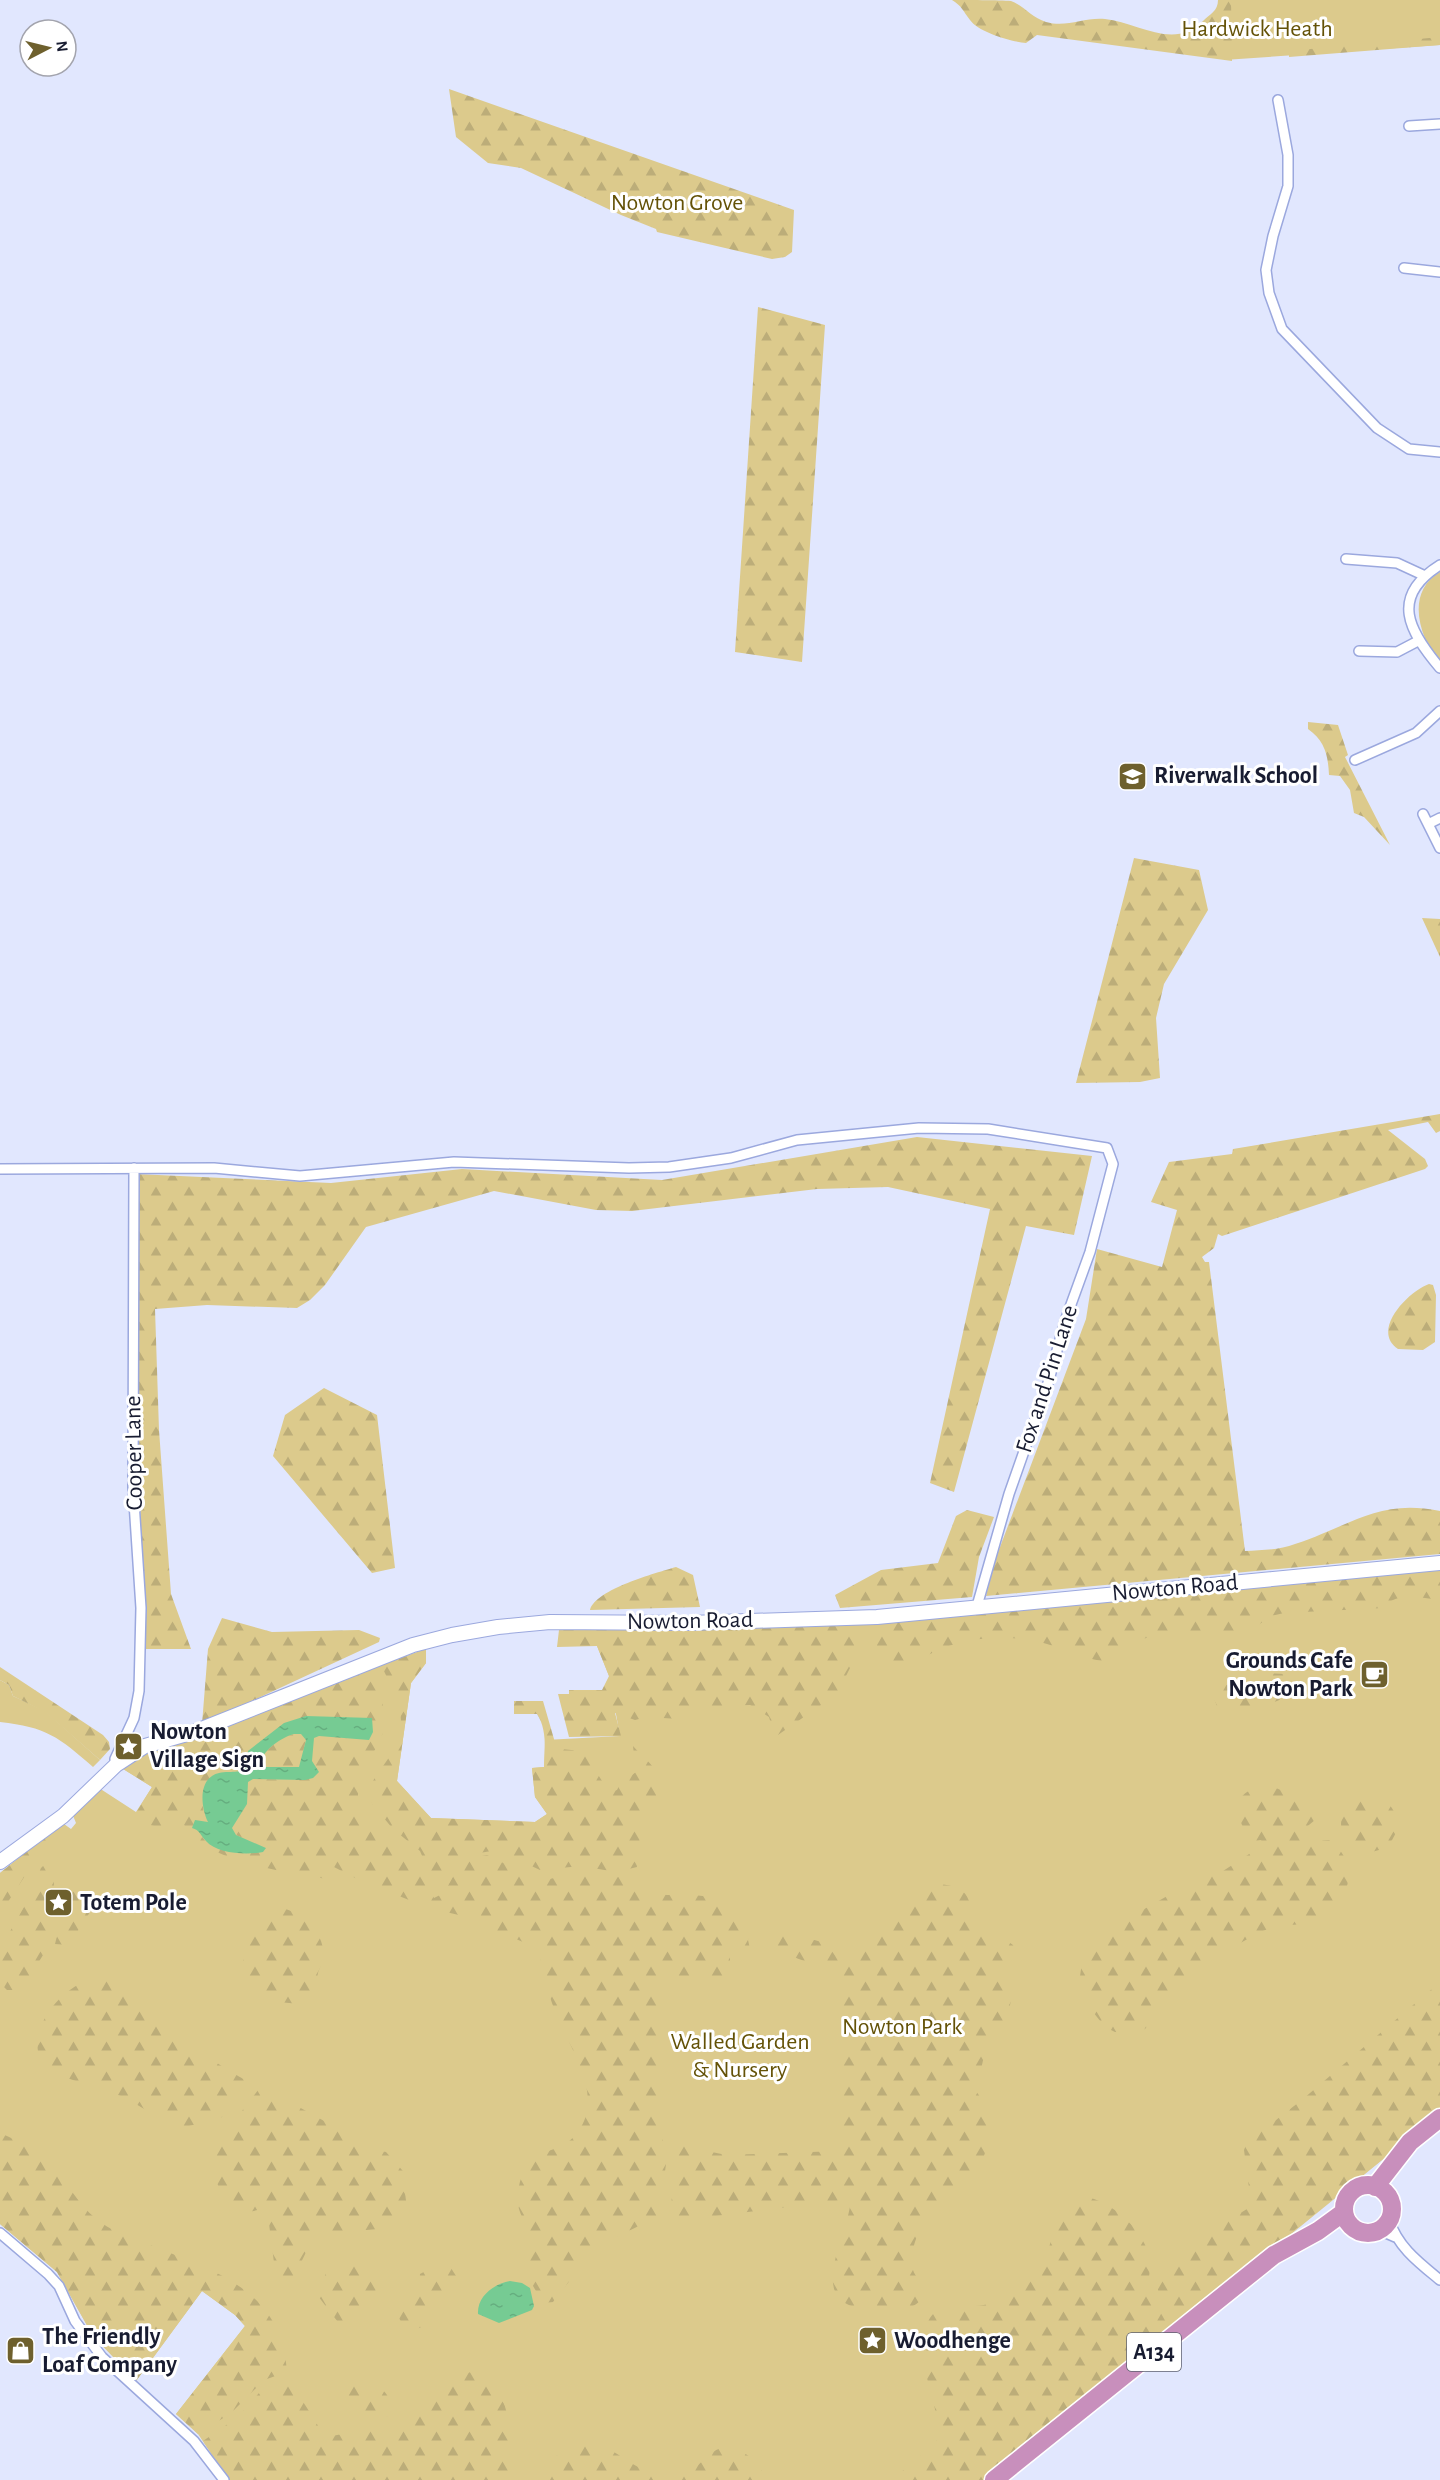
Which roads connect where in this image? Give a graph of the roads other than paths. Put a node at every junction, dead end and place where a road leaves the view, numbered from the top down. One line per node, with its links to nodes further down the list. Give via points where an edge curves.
1 (1278, 100): 6 (street, via 1288,155 1288,186 1266,270 1269,293 1282,329 1377,428 1409,449)
2 (1440, 124): 3 (street)
3 (1409, 126)
4 (1404, 268): 5 (street)
5 (1440, 272)
6 (1440, 452)
7 (1346, 559): 9 (street, via 1397,563)
8 (1440, 565): 9 (street)
9 (1423, 575): 10 (street, via 1410,609)
10 (1418, 642): 11 (street, via 1397,652); 12 (street)
11 (1359, 651)
12 (1440, 668)
13 (1439, 714): 14 (street, via 1416,733)
14 (1355, 760)
15 (1423, 814): 17 (street)
16 (1440, 818): 17 (street)
17 (1428, 824): 18 (street)
18 (1440, 848)
19 (134, 1168): 20 (street); 22 (street, Fox and Pin Lane, via 214,1168 300,1176 454,1162 669,1167 731,1158 797,1140 919,1128 988,1128 1107,1148 1113,1164 1090,1252 1009,1494); 23 (street, Cooper Lane, via 133,1487 141,1608 139,1691)
20 (0, 1169)
21 (1440, 1563): 22 (street, Nowton Road)
22 (977, 1606): 24 (street, Nowton Road, via 877,1617 690,1623 550,1622 498,1627 413,1645 194,1732)
23 (126, 1735): 24 (street); 25 (street, Cooper Lane)
24 (145, 1746): 25 (street, Nowton Road)
25 (116, 1765): 26 (street, Nowton Road, via 63,1816)
26 (0, 1862)
27 (1440, 2118): 28 (highway, via 1402,2151)
28 (1381, 2191): 29 (highway, A134, via 1365,2186 1354,2190 1346,2200); 30 (highway, via 1392,2208)
29 (1347, 2218): 30 (highway, via 1362,2232); 34 (highway, A134, via 1274,2255)
30 (1388, 2229): 32 (street, via 1409,2254)
31 (0, 2233): 33 (street, via 59,2286 75,2321 102,2357 194,2441)
32 (1440, 2280)
33 (224, 2480)
34 (994, 2480)

